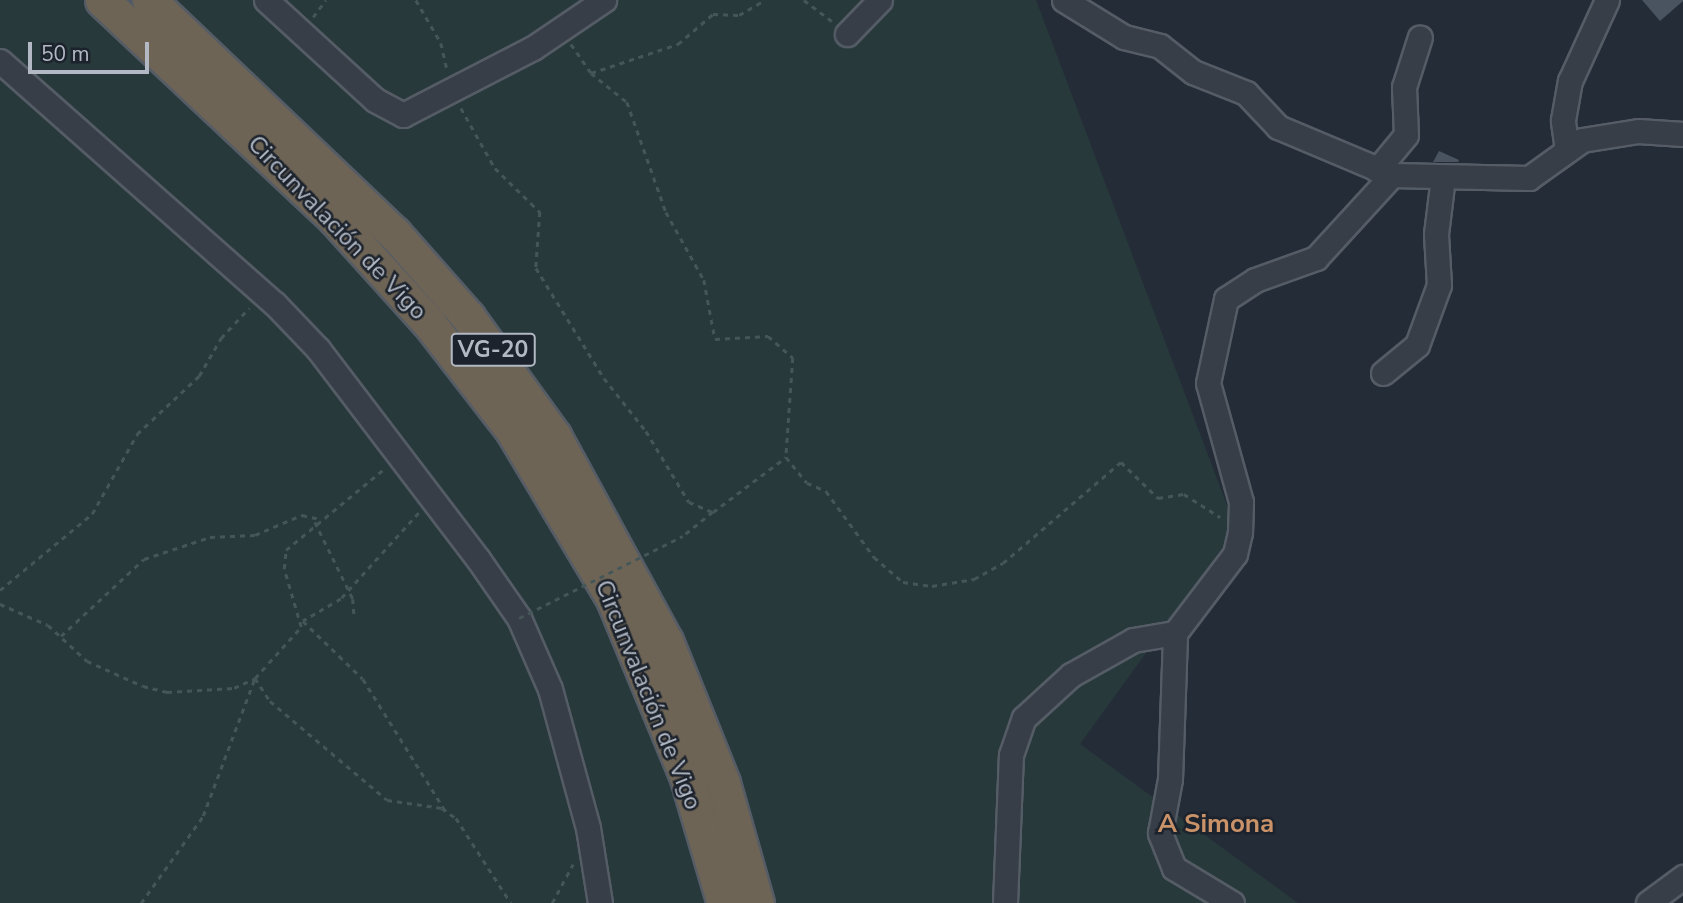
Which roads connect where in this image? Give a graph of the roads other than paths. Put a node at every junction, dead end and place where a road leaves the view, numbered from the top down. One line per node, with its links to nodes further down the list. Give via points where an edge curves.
1 (102, 0): 19 (highway, Circunvalación de Vigo / VG-20, via 335,219 429,323 512,430 612,599 686,775)
2 (149, 0): 20 (highway, Circunvalación de Vigo / VG-20, via 394,233 468,317 554,436 666,640 723,783)
3 (266, 0): 4 (street, via 375,100 402,115 452,94)
4 (604, 0)
5 (880, 0): 8 (street)
6 (1064, 0): 13 (street, via 1124,37 1160,46 1193,72 1246,93 1279,127)
7 (1607, 0): 12 (street, via 1570,80 1563,120)
8 (847, 34)
9 (1420, 37): 13 (street, via 1404,87 1406,135)
10 (0, 61): 18 (street, via 263,293 318,349 519,618 550,689 591,843)
11 (1683, 134): 12 (street, via 1638,131 1582,140)
12 (1567, 150): 14 (street, via 1529,178)
13 (1385, 173): 14 (street); 16 (street, via 1323,253 1237,288 1226,299 1208,383 1241,515 1235,554)
14 (1443, 177): 15 (street, via 1436,234 1439,285 1417,345)
15 (1383, 373)
16 (1175, 632): 21 (street, via 1133,640 1071,675 1024,718 1011,755); 22 (street, via 1162,847 1174,868)
17 (1683, 877): 23 (street)
18 (600, 903)
19 (724, 903)
20 (757, 903)
21 (1006, 903)
22 (1232, 903)
23 (1648, 903)

